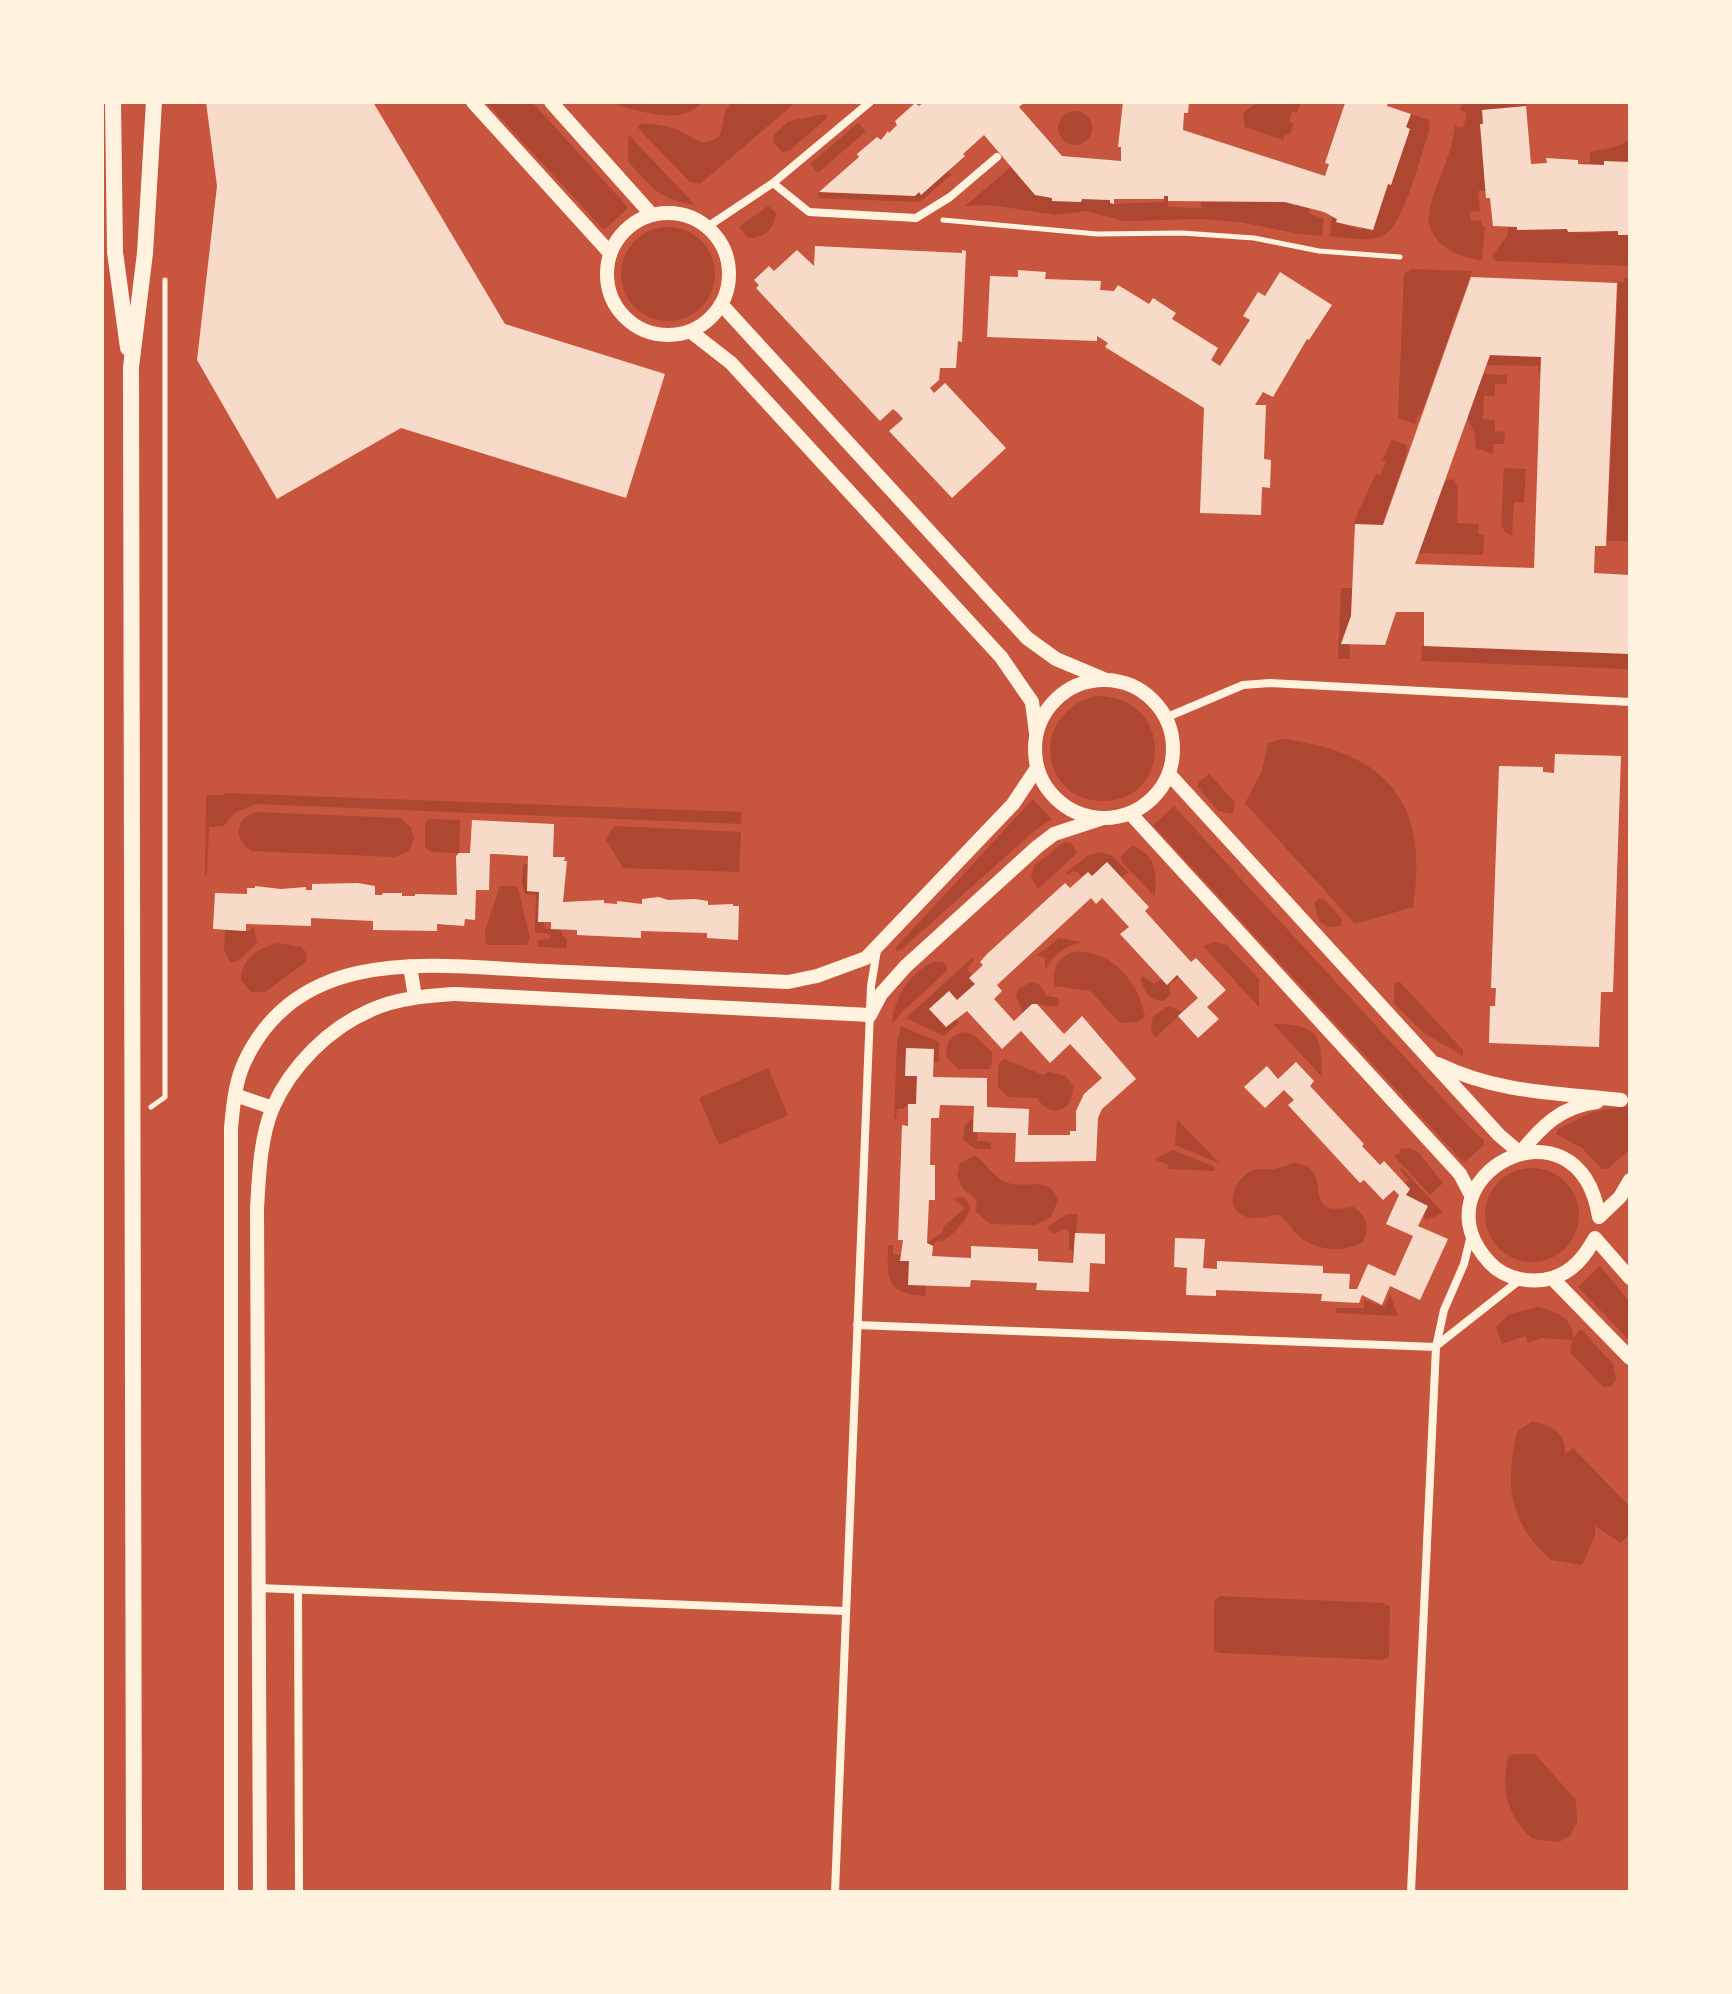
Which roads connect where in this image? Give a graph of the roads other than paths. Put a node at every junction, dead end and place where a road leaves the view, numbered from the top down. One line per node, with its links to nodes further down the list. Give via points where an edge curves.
1 (113, 102): 13 (main road, via 115,252)
2 (154, 102): 13 (main road, via 145,253)
3 (473, 102): 10 (street)
4 (551, 102): 8 (street)
5 (870, 102): 7 (street)
6 (997, 157): 7 (street, via 916,218 809,212)
7 (773, 183): 9 (street)
8 (652, 215): 9 (street, via 675,213); 10 (street, via 626,229)
9 (707, 227): 11 (street, via 728,262)
10 (610, 253): 12 (street, via 607,284 620,312 645,331)
11 (721, 304): 12 (street); 14 (street, via 1027,638 1056,659)
12 (690, 331): 17 (street, via 731,363 1001,657 1032,702)
13 (131, 367): 45 (main road)
14 (1106, 680): 16 (street, via 1150,698); 17 (street, via 1061,694)
15 (1630, 702): 16 (street, via 1270,683 1243,685)
16 (1165, 718): 19 (street, via 1172,737)
17 (1036, 733): 18 (street)
18 (1037, 768): 21 (street, via 1059,802 1078,814); 22 (street, via 1013,804)
19 (1169, 774): 20 (street, via 1151,800); 26 (street)
20 (1130, 813): 21 (street); 32 (street, via 1460,1174)
21 (1103, 818): 25 (street, via 1054,834 1037,847 906,966)
22 (877, 946): 23 (street, via 866,958 839,969 788,982); 25 (street)
23 (410, 966): 24 (street); 27 (street, via 341,975 310,990 259,1036)
24 (415, 997): 25 (street, via 455,994); 29 (street, via 372,1009 338,1028 310,1053)
25 (870, 1015): 39 (street)
26 (1430, 1060): 28 (street, via 1490,1084); 30 (street)
27 (235, 1095): 29 (street); 46 (street, via 230,1208)
28 (1626, 1100): 30 (street, via 1559,1113)
29 (273, 1108): 42 (street, via 257,1209)
30 (1520, 1153): 32 (street, via 1494,1166); 33 (street, via 1548,1153 1569,1161 1596,1196)
31 (1630, 1180): 33 (street)
32 (1472, 1197): 34 (street)
33 (1599, 1217): 35 (street)
34 (1472, 1234): 38 (street, via 1493,1267); 40 (street)
35 (1595, 1238): 36 (street, via 1570,1270); 37 (street)
36 (1552, 1278): 38 (street); 41 (street)
37 (1630, 1278)
38 (1521, 1279): 40 (street)
39 (857, 1325): 40 (street); 44 (street)
40 (1436, 1347): 50 (street)
41 (1630, 1358)
42 (258, 1588): 43 (street); 47 (street)
43 (298, 1590): 44 (street); 48 (street)
44 (845, 1611): 49 (street)
45 (134, 1892)
46 (231, 1892)
47 (260, 1892)
48 (299, 1892)
49 (835, 1892)
50 (1411, 1892)

